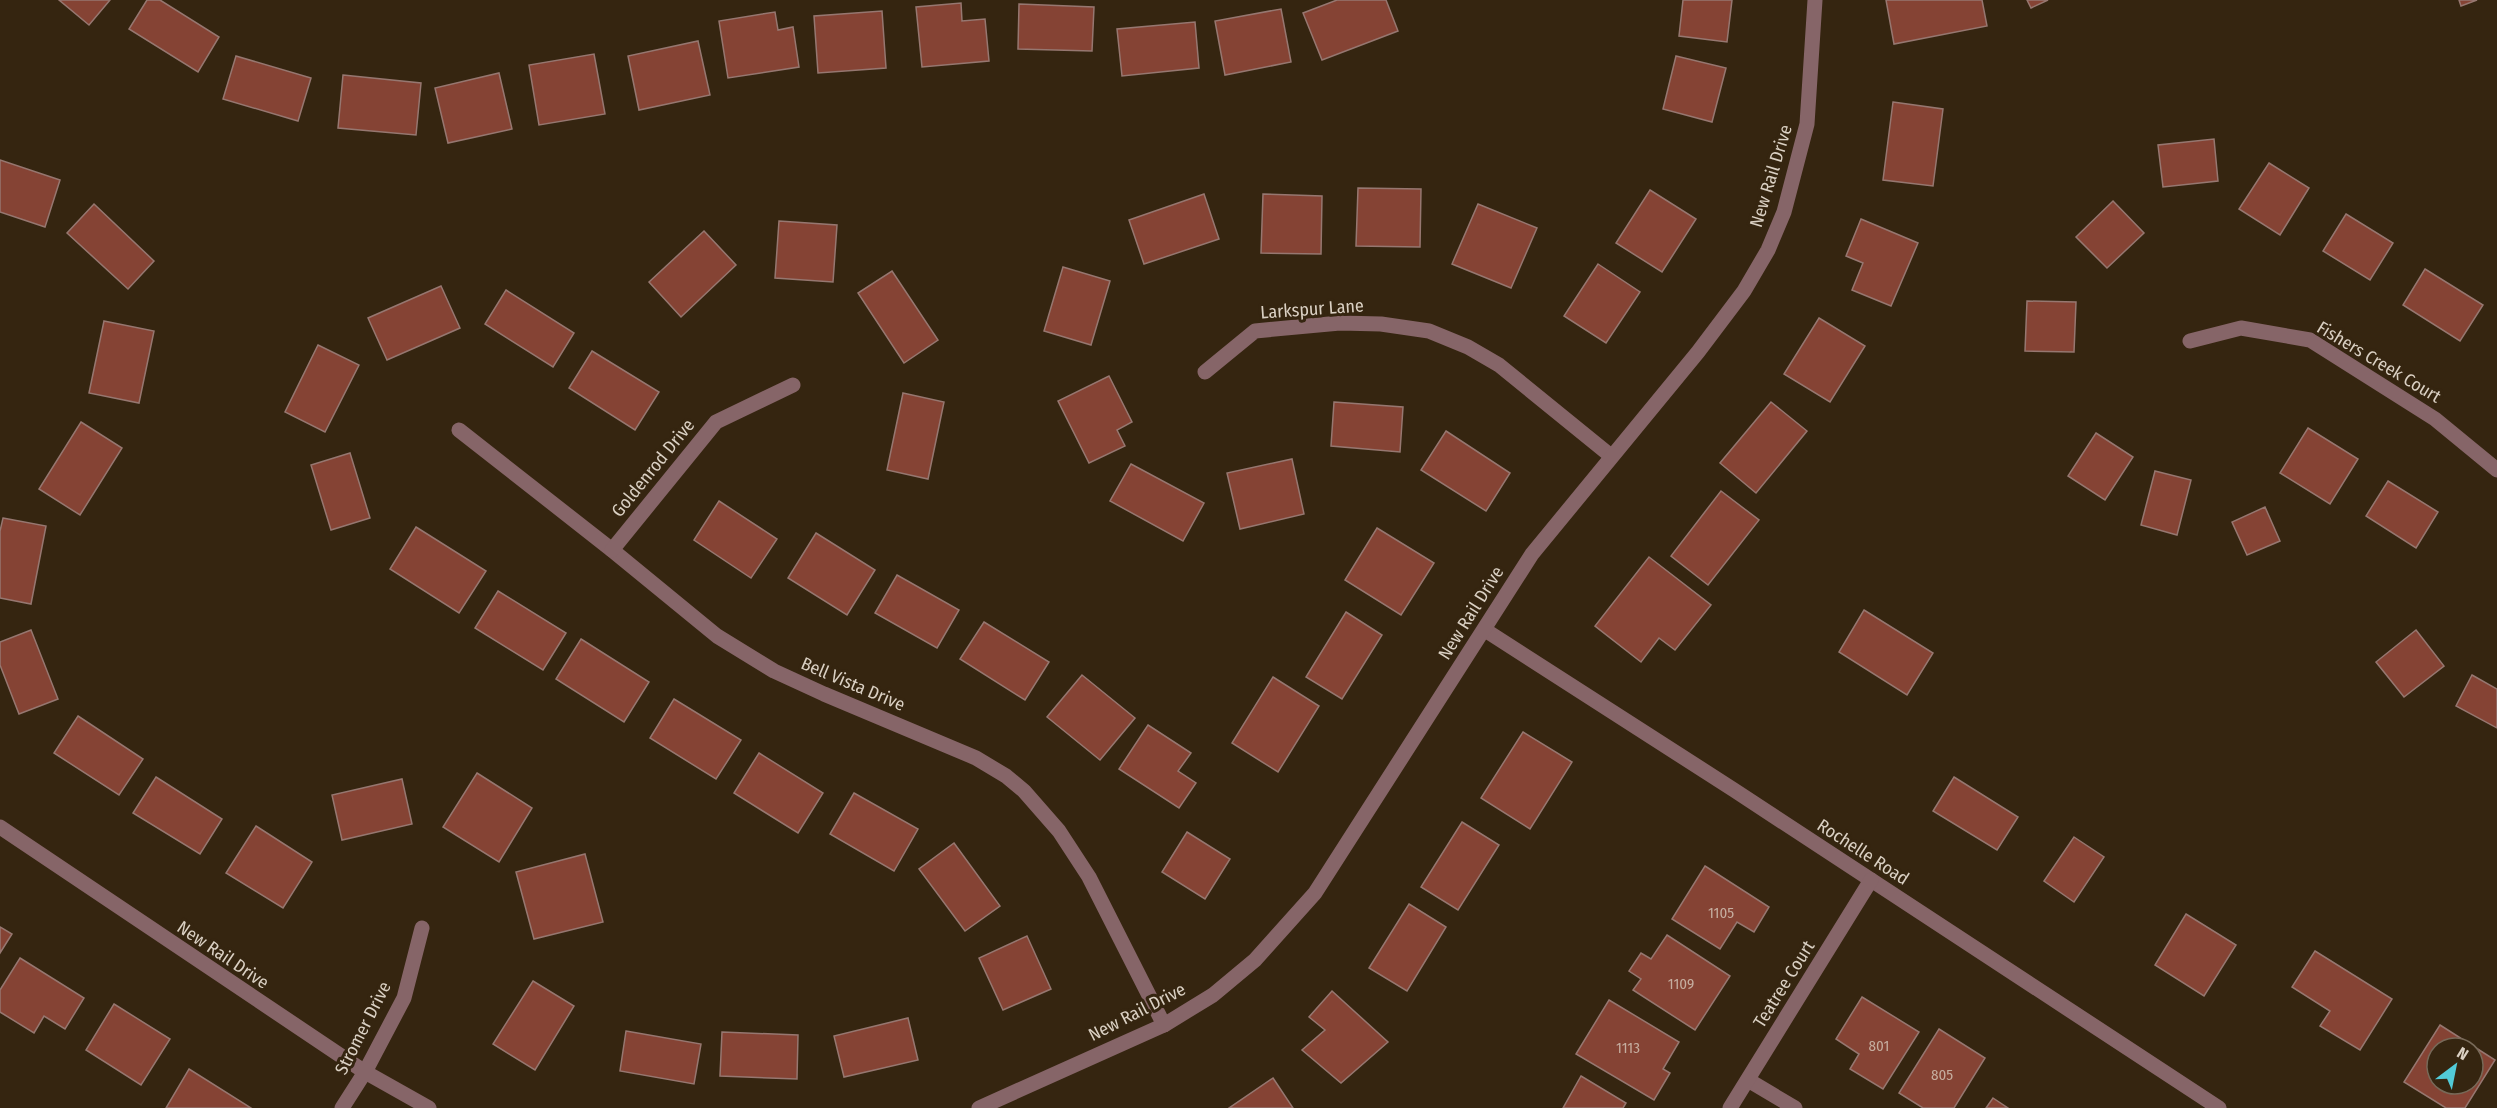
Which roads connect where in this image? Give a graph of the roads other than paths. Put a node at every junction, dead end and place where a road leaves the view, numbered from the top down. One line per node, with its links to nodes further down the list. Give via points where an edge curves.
1 (1815, 0): 6 (street, New Rail Drive, via 1807,124 1784,212 1768,250 1744,291 1698,352)
2 (2190, 341): 7 (street, Fishers Creek Court, via 2241,328 2310,340 2435,419)
3 (1205, 372): 6 (street, Larkspur Lane, via 1255,331 1340,323 1429,331 1499,364)
4 (793, 385): 8 (street, Goldenrod Drive, via 716,422)
5 (459, 430): 8 (street, Bell Vista Drive)
6 (1611, 456): 9 (street, New Rail Drive, via 1532,554)
7 (2497, 470)
8 (612, 550): 13 (street, Bell Vista Drive, via 717,636 774,671 976,758 1024,791 1059,831 1089,877)
9 (1485, 630): 11 (street, Rochelle Road); 13 (street, New Rail Drive, via 1315,893 1255,960 1213,995)
10 (0, 827): 14 (street, New Rail Drive)
11 (1871, 880): 15 (street, Teatree Court); 21 (street, Rochelle Road)
12 (422, 927): 14 (street, Stromer Drive, via 404,998)
13 (1164, 1025): 18 (street, New Rail Drive)
14 (365, 1072): 16 (street, Stromer Drive); 17 (street, New Rail Drive)
15 (1748, 1080): 19 (street, Teatree Court); 20 (street)
16 (342, 1108)
17 (429, 1108)
18 (979, 1108)
19 (1730, 1108)
20 (1796, 1108)
21 (2219, 1108)

